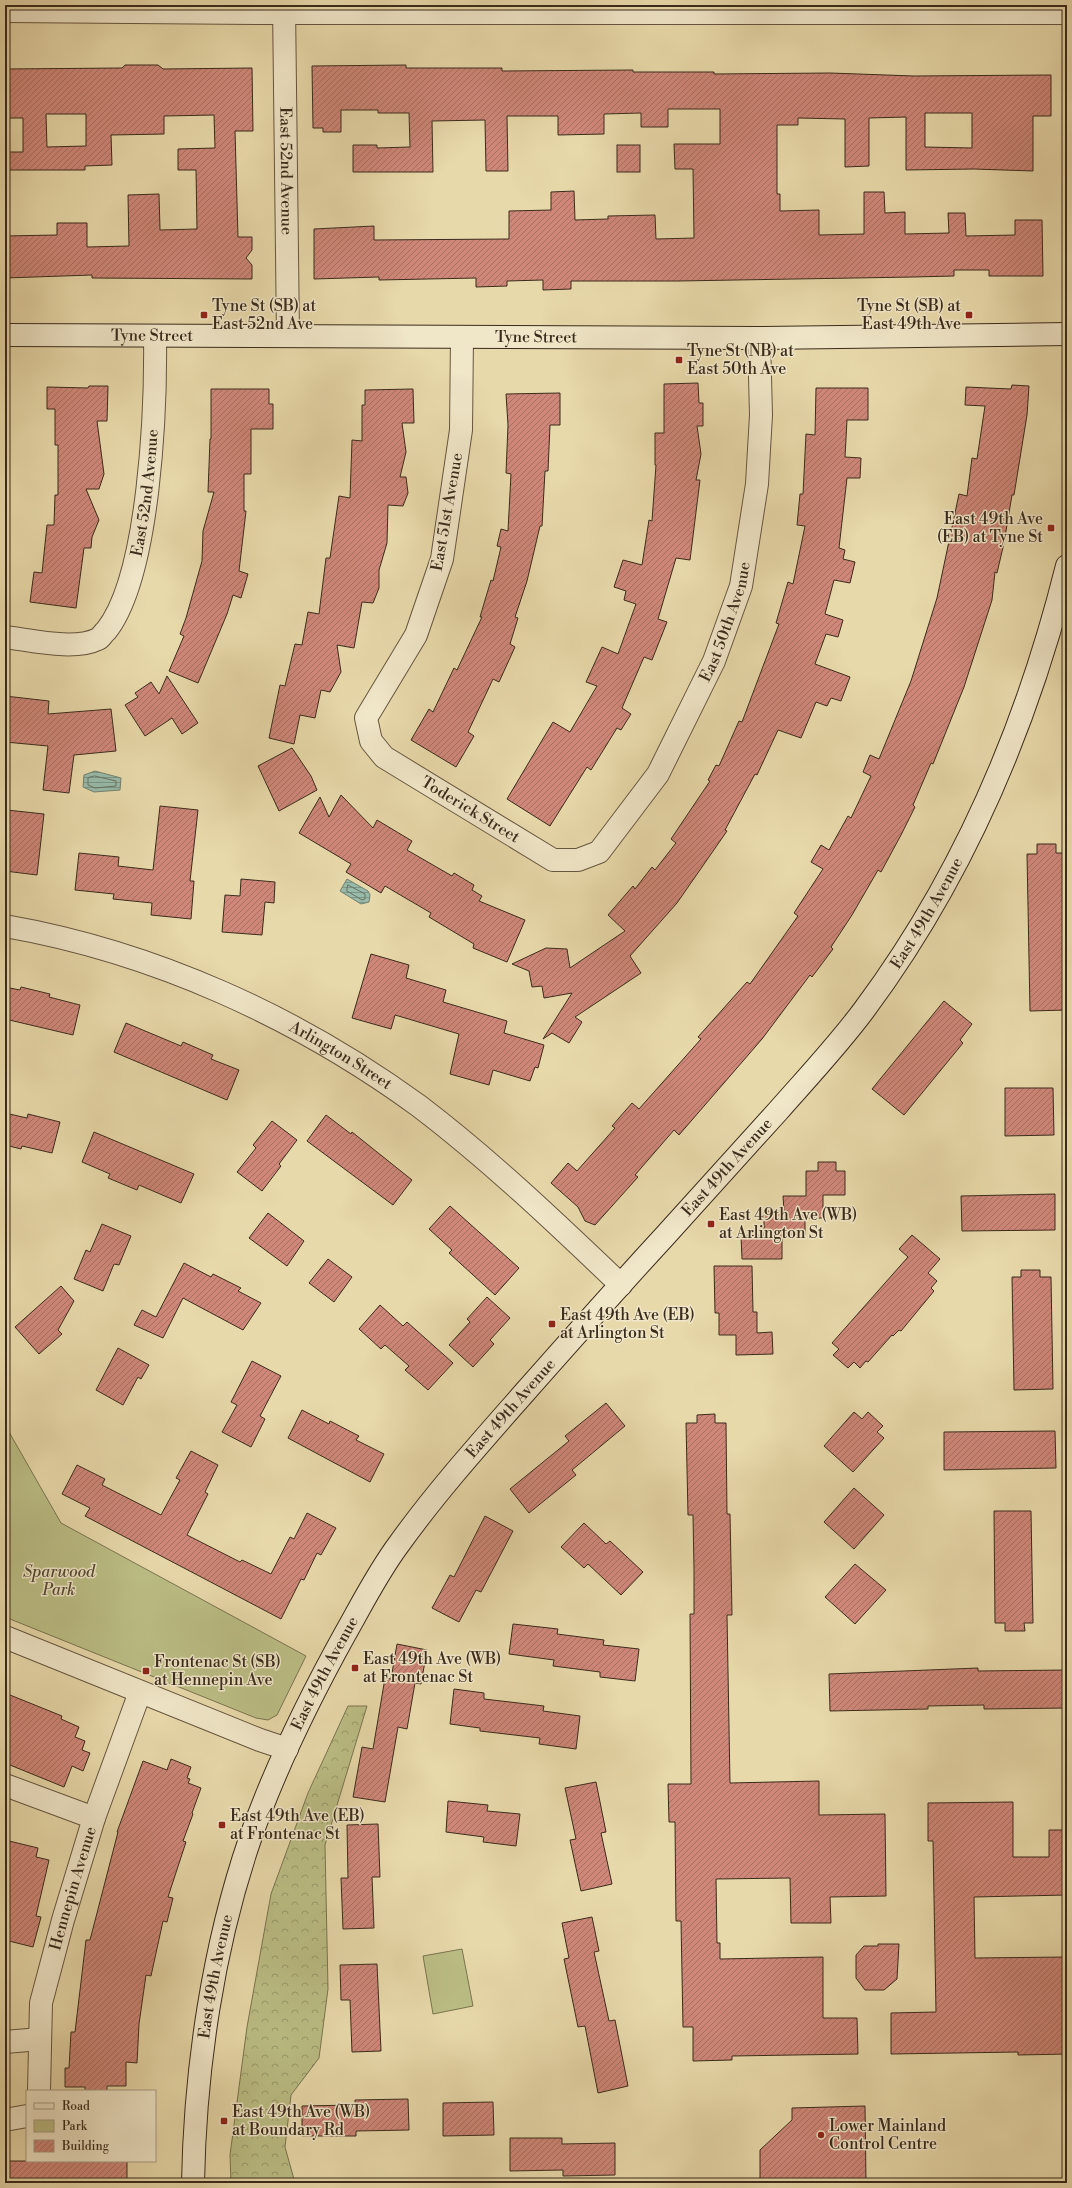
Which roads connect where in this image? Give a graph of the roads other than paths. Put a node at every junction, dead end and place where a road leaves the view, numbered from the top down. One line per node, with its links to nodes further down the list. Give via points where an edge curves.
1 (284, 9): 2 (street); 3 (street); 7 (street, East 52nd Avenue)
2 (5, 11)
3 (1067, 13)
4 (1067, 334): 9 (street, Tyne Street)
5 (5, 335): 6 (street, Tyne Street)
6 (155, 336): 7 (street, Tyne Street); 11 (street, East 52nd Avenue, via 155,380 147,496 125,593 116,618 98,639 76,645)
7 (288, 336): 8 (street, Tyne Street)
8 (462, 337): 9 (street, Tyne Street); 12 (street, East 51st Avenue, via 461,430 442,560 416,634 366,718)
9 (759, 338): 13 (street, East 50th Avenue, via 761,414 756,484 738,593 714,661 658,774 599,852)
10 (1067, 566): 15 (street, East 49th Avenue, via 1042,657 1014,739 973,831 922,922 863,1011 808,1077)
11 (5, 637)
12 (371, 741): 13 (street, Toderick Street, via 384,757 553,860)
13 (578, 860)
14 (5, 926): 15 (street, Arlington Street, via 112,950 233,997 301,1032 366,1070 419,1107 502,1175)
15 (621, 1284): 18 (street, East 49th Avenue, via 467,1458 397,1546 330,1662)
16 (5, 1637): 17 (street)
17 (140, 1692): 18 (street); 20 (street, Hennepin Avenue)
18 (287, 1749): 26 (street, East 49th Avenue, via 250,1840 225,1928 216,1971 194,2137)
19 (5, 1785): 20 (street)
20 (94, 1818): 21 (street, Hennepin Avenue, via 41,2003)
21 (40, 2039): 22 (street); 23 (street, Hennepin Avenue)
22 (5, 2042)
23 (39, 2090)
24 (26, 2116): 25 (street)
25 (5, 2120)
26 (193, 2183)

